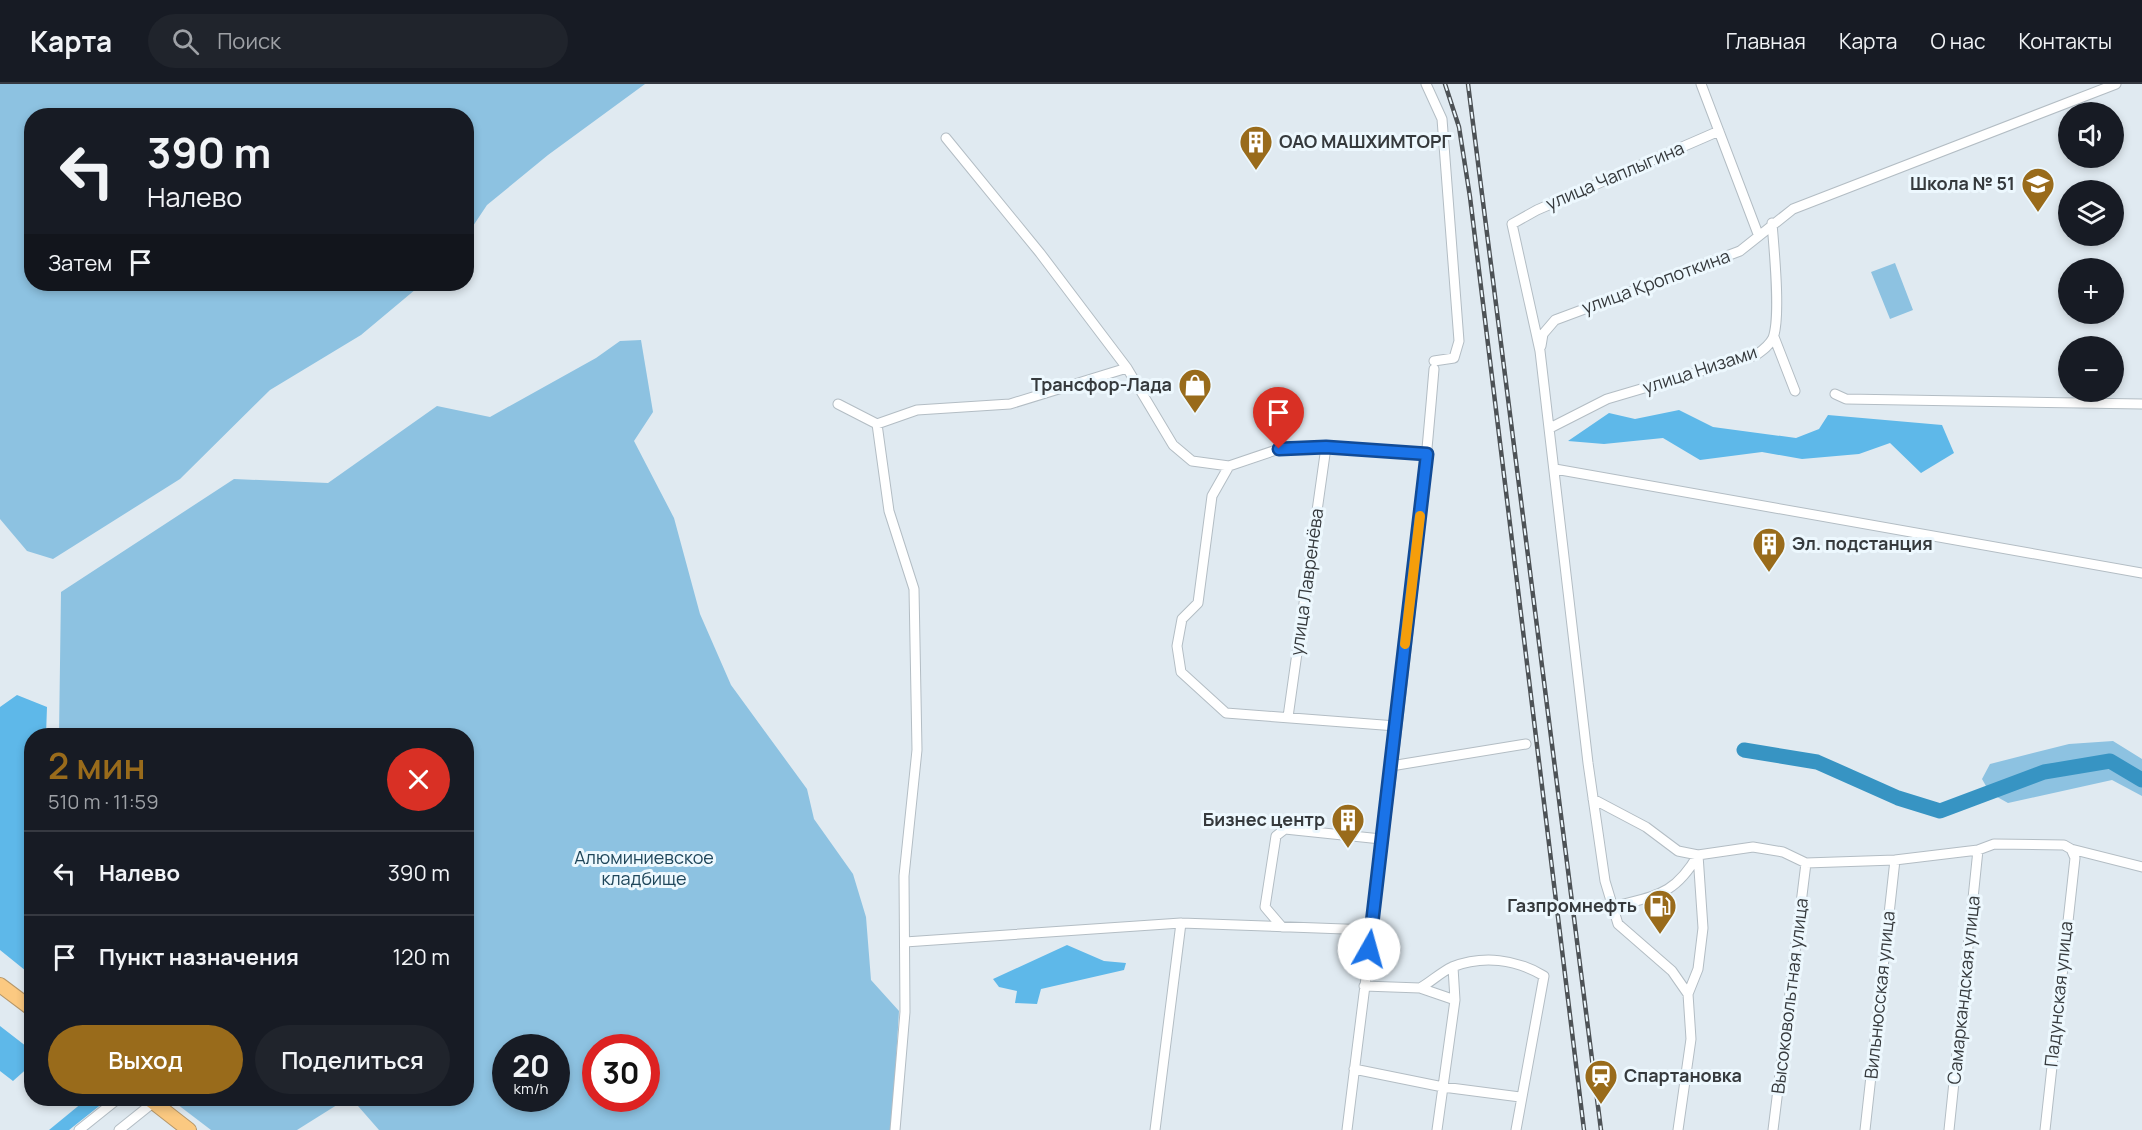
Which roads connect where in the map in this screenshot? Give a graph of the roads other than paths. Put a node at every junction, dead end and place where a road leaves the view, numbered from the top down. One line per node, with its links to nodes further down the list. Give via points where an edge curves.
1 (1426, 84): 18 (street, via 1442,119 1459,341 1454,358 1434,365)
2 (1701, 84): 4 (street)
3 (2116, 84): 6 (street, улица Кропоткина, via 1793,209)
4 (1719, 131): 7 (street); 9 (street, улица Чаплыгина, via 1512,224)
5 (946, 138): 10 (street)
6 (1772, 223): 7 (street, улица Кропоткина); 8 (street, улица Низами, via 1777,281)
7 (1758, 234): 9 (street, улица Кропоткина, via 1740,251 1555,320 1543,334)
8 (1774, 337): 11 (street); 16 (street, улица Низами, via 1756,355 1607,399)
9 (1540, 351): 16 (street)
10 (1127, 368): 15 (street, via 1010,404 917,410); 19 (street, via 1173,446 1192,461)
11 (1795, 392)
12 (1835, 394): 14 (street, via 1846,399)
13 (838, 404): 15 (street)
14 (2142, 404)
15 (877, 424): 38 (street, via 890,511 914,589 917,750 904,876)
16 (1550, 428): 20 (street)
17 (1326, 447): 18 (street); 19 (street, via 1279,449); 22 (street, улица Лавренёва)
18 (1427, 454): 23 (street)
19 (1229, 466): 22 (street, via 1212,496 1198,603 1182,619 1177,646 1180,672 1226,713)
20 (1555, 470): 21 (street); 26 (street)
21 (2142, 573)
22 (1288, 717): 23 (street)
23 (1396, 726): 25 (street)
24 (1526, 744): 25 (street)
25 (1391, 766): 27 (street)
26 (1593, 799): 30 (street, via 1646,827 1678,851); 34 (street, via 1605,881)
27 (1382, 839): 36 (street, via 1285,829 1276,836 1265,907); 37 (street)
28 (1978, 849): 29 (street, via 1994,844 2064,845); 31 (street); 63 (street, Самаркандская улица)
29 (2073, 853): 33 (street); 64 (street, Падунская улица)
30 (1698, 855): 32 (street, via 1761,848 1783,852); 34 (street, via 1674,887); 43 (street, via 1703,928 1698,969)
31 (1895, 860): 32 (street); 62 (street, Вильнюсская улица)
32 (1806, 863): 61 (street, Высоковольтная улица)
33 (2142, 867)
34 (1613, 907): 43 (street, via 1618,924 1672,971)
35 (1181, 923): 36 (street); 38 (street); 56 (street)
36 (1282, 927): 37 (street)
37 (1371, 930): 41 (street)
38 (905, 942): 55 (street, via 905,1012)
39 (1453, 967): 42 (street); 44 (street); 48 (street, via 1495,959 1526,966 1544,976)
40 (0, 985): 45 (highway)
41 (1364, 986): 42 (street); 46 (street)
42 (1420, 988): 44 (street)
43 (1688, 994): 60 (street, via 1691,1040)
44 (1455, 1000): 47 (street)
45 (24, 1003)
46 (1354, 1069): 47 (street); 57 (street)
47 (1443, 1087): 48 (street); 58 (street)
48 (1521, 1097): 59 (street)
49 (109, 1106): 52 (street)
50 (145, 1106): 53 (street)
51 (159, 1106): 54 (highway)
52 (79, 1130)
53 (119, 1130)
54 (189, 1130)
55 (895, 1130)
56 (1155, 1130)
57 (1347, 1130)
58 (1437, 1130)
59 (1516, 1130)
60 (1678, 1130)
61 (1773, 1130)
62 (1865, 1130)
63 (1949, 1130)
64 (2045, 1130)

